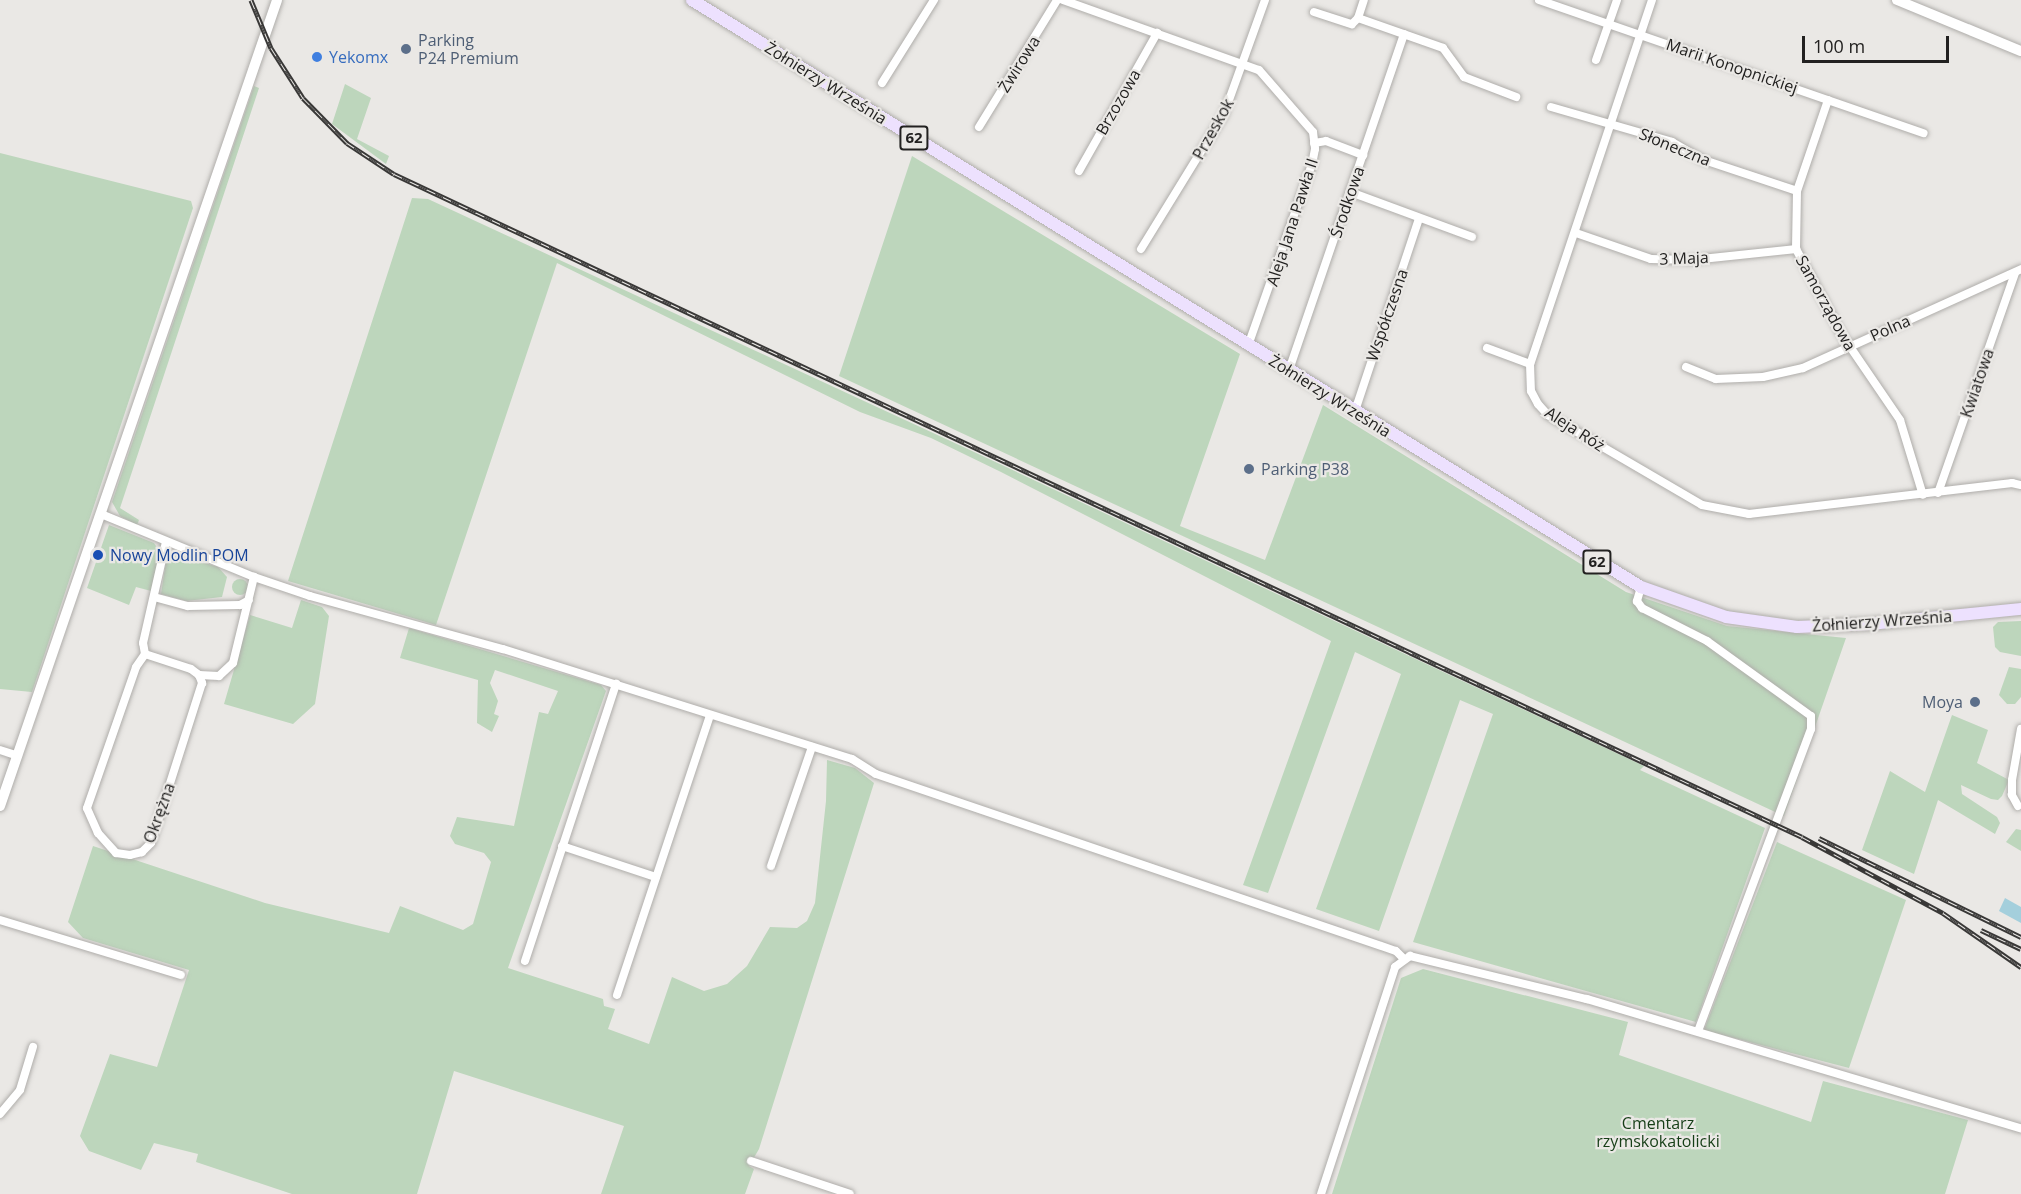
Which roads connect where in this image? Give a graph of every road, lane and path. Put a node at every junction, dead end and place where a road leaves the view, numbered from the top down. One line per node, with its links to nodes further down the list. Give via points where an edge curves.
1 (276, 0): 49 (street)
2 (692, 0): 39 (main road, Żołnierzy Września / 62)
3 (934, 0): 21 (street)
4 (1058, 0): 26 (street, Żwirowa)
5 (1063, 0): 15 (street, Aleja Jana Pawła II)
6 (1265, 0): 20 (street, Przeskok)
7 (1364, 0): 13 (street)
8 (1539, 0): 14 (street, Marii Konopnickiej)
9 (1617, 0): 14 (street)
10 (1652, 0): 17 (street, Aleja Róż)
11 (1897, 0): 18 (street)
12 (1314, 12): 13 (street, via 1352,24)
13 (1358, 18): 16 (street)
14 (1608, 24): 17 (street, Marii Konopnickiej); 19 (street)
15 (1157, 33): 20 (street, Aleja Jana Pawła II); 30 (street, Brzozowa)
16 (1404, 34): 22 (street, via 1443,48 1464,77); 29 (street, Środkowa)
17 (1640, 35): 23 (street, Marii Konopnickiej); 25 (street, Aleja Róż)
18 (2021, 51)
19 (1596, 60)
20 (1245, 64): 28 (street, Aleja Jana Pawła II, via 1271,80 1304,118); 36 (street, Przeskok, via 1224,114)
21 (882, 83)
22 (1516, 97)
23 (1828, 100): 27 (street, Marii Konopnickiej); 31 (street, Samorządowa)
24 (1551, 107): 25 (street, Słoneczna)
25 (1610, 124): 31 (street, Słoneczna, via 1672,142 1701,159); 34 (street, Aleja Róż)
26 (979, 127)
27 (1924, 134)
28 (1314, 143): 29 (street, via 1326,141); 39 (street, Aleja Jana Pawła II, via 1312,164)
29 (1363, 155): 32 (street, Środkowa)
30 (1079, 171)
31 (1797, 191): 37 (street, Samorządowa)
32 (1350, 192): 33 (street); 44 (street, Środkowa)
33 (1419, 219): 35 (street); 45 (street, Współczesna)
34 (1576, 233): 37 (street, 3 Maja, via 1651,259 1692,260); 42 (street, Aleja Róż)
35 (1472, 237)
36 (1141, 249)
37 (1796, 249): 40 (street, Samorządowa, via 1815,290)
38 (2018, 271): 40 (street, Polna); 47 (street, Kwiatowa)
39 (1248, 346): 44 (main road, Żołnierzy Września / 62)
40 (1850, 346): 43 (street, Polna, via 1803,368 1762,377 1716,379); 48 (street, Samorządowa, via 1900,420)
41 (1487, 348): 42 (street)
42 (1530, 364): 48 (street, Aleja Róż, via 1531,391 1548,415 1702,506 1749,514)
43 (1686, 367)
44 (1289, 370): 45 (main road, Żołnierzy Września / 62)
45 (1355, 411): 52 (main road, Żołnierzy Września / 62)
46 (2021, 485): 47 (street, Aleja Róż)
47 (1938, 493): 48 (street, Aleja Róż)
48 (1923, 495)
49 (101, 514): 50 (street); 63 (street)
50 (166, 542): 51 (street); 53 (street, Okrężna)
51 (254, 577): 54 (street); 58 (street)
52 (1641, 587): 55 (main road, Żołnierzy Września / 62, via 1726,617 1797,627); 74 (street, via 1637,601 1642,608 1707,641 1811,716 1811,729)
53 (154, 597): 54 (street, via 188,606 240,605); 56 (street, Okrężna, via 143,643)
54 (249, 600): 57 (street, via 233,663 219,676)
55 (2021, 609)
56 (145, 654): 57 (street); 57 (street, Okrężna, via 136,667 87,808 98,833 116,853 136,854 151,843 202,683)
57 (199, 675)
58 (616, 684): 59 (street); 66 (street)
59 (710, 715): 61 (street); 68 (street)
60 (2021, 729): 65 (street, via 2012,780 2012,795)
61 (812, 747): 67 (street); 70 (street, via 862,764 876,774 1396,951)
62 (0, 750): 63 (street)
63 (18, 756): 64 (street)
64 (0, 806)
65 (2018, 806)
66 (562, 846): 68 (street); 71 (street)
67 (771, 866)
68 (656, 877): 73 (street)
69 (0, 920): 72 (street)
70 (1403, 958): 74 (street, via 1416,956); 80 (street, via 1395,967)
71 (525, 961)
72 (181, 975)
73 (617, 995)
74 (1698, 1031): 77 (street)
75 (33, 1047): 76 (street, via 20,1090)
76 (0, 1114)
77 (2021, 1128)
78 (751, 1161): 79 (street)
79 (850, 1194)
80 (1321, 1194)

